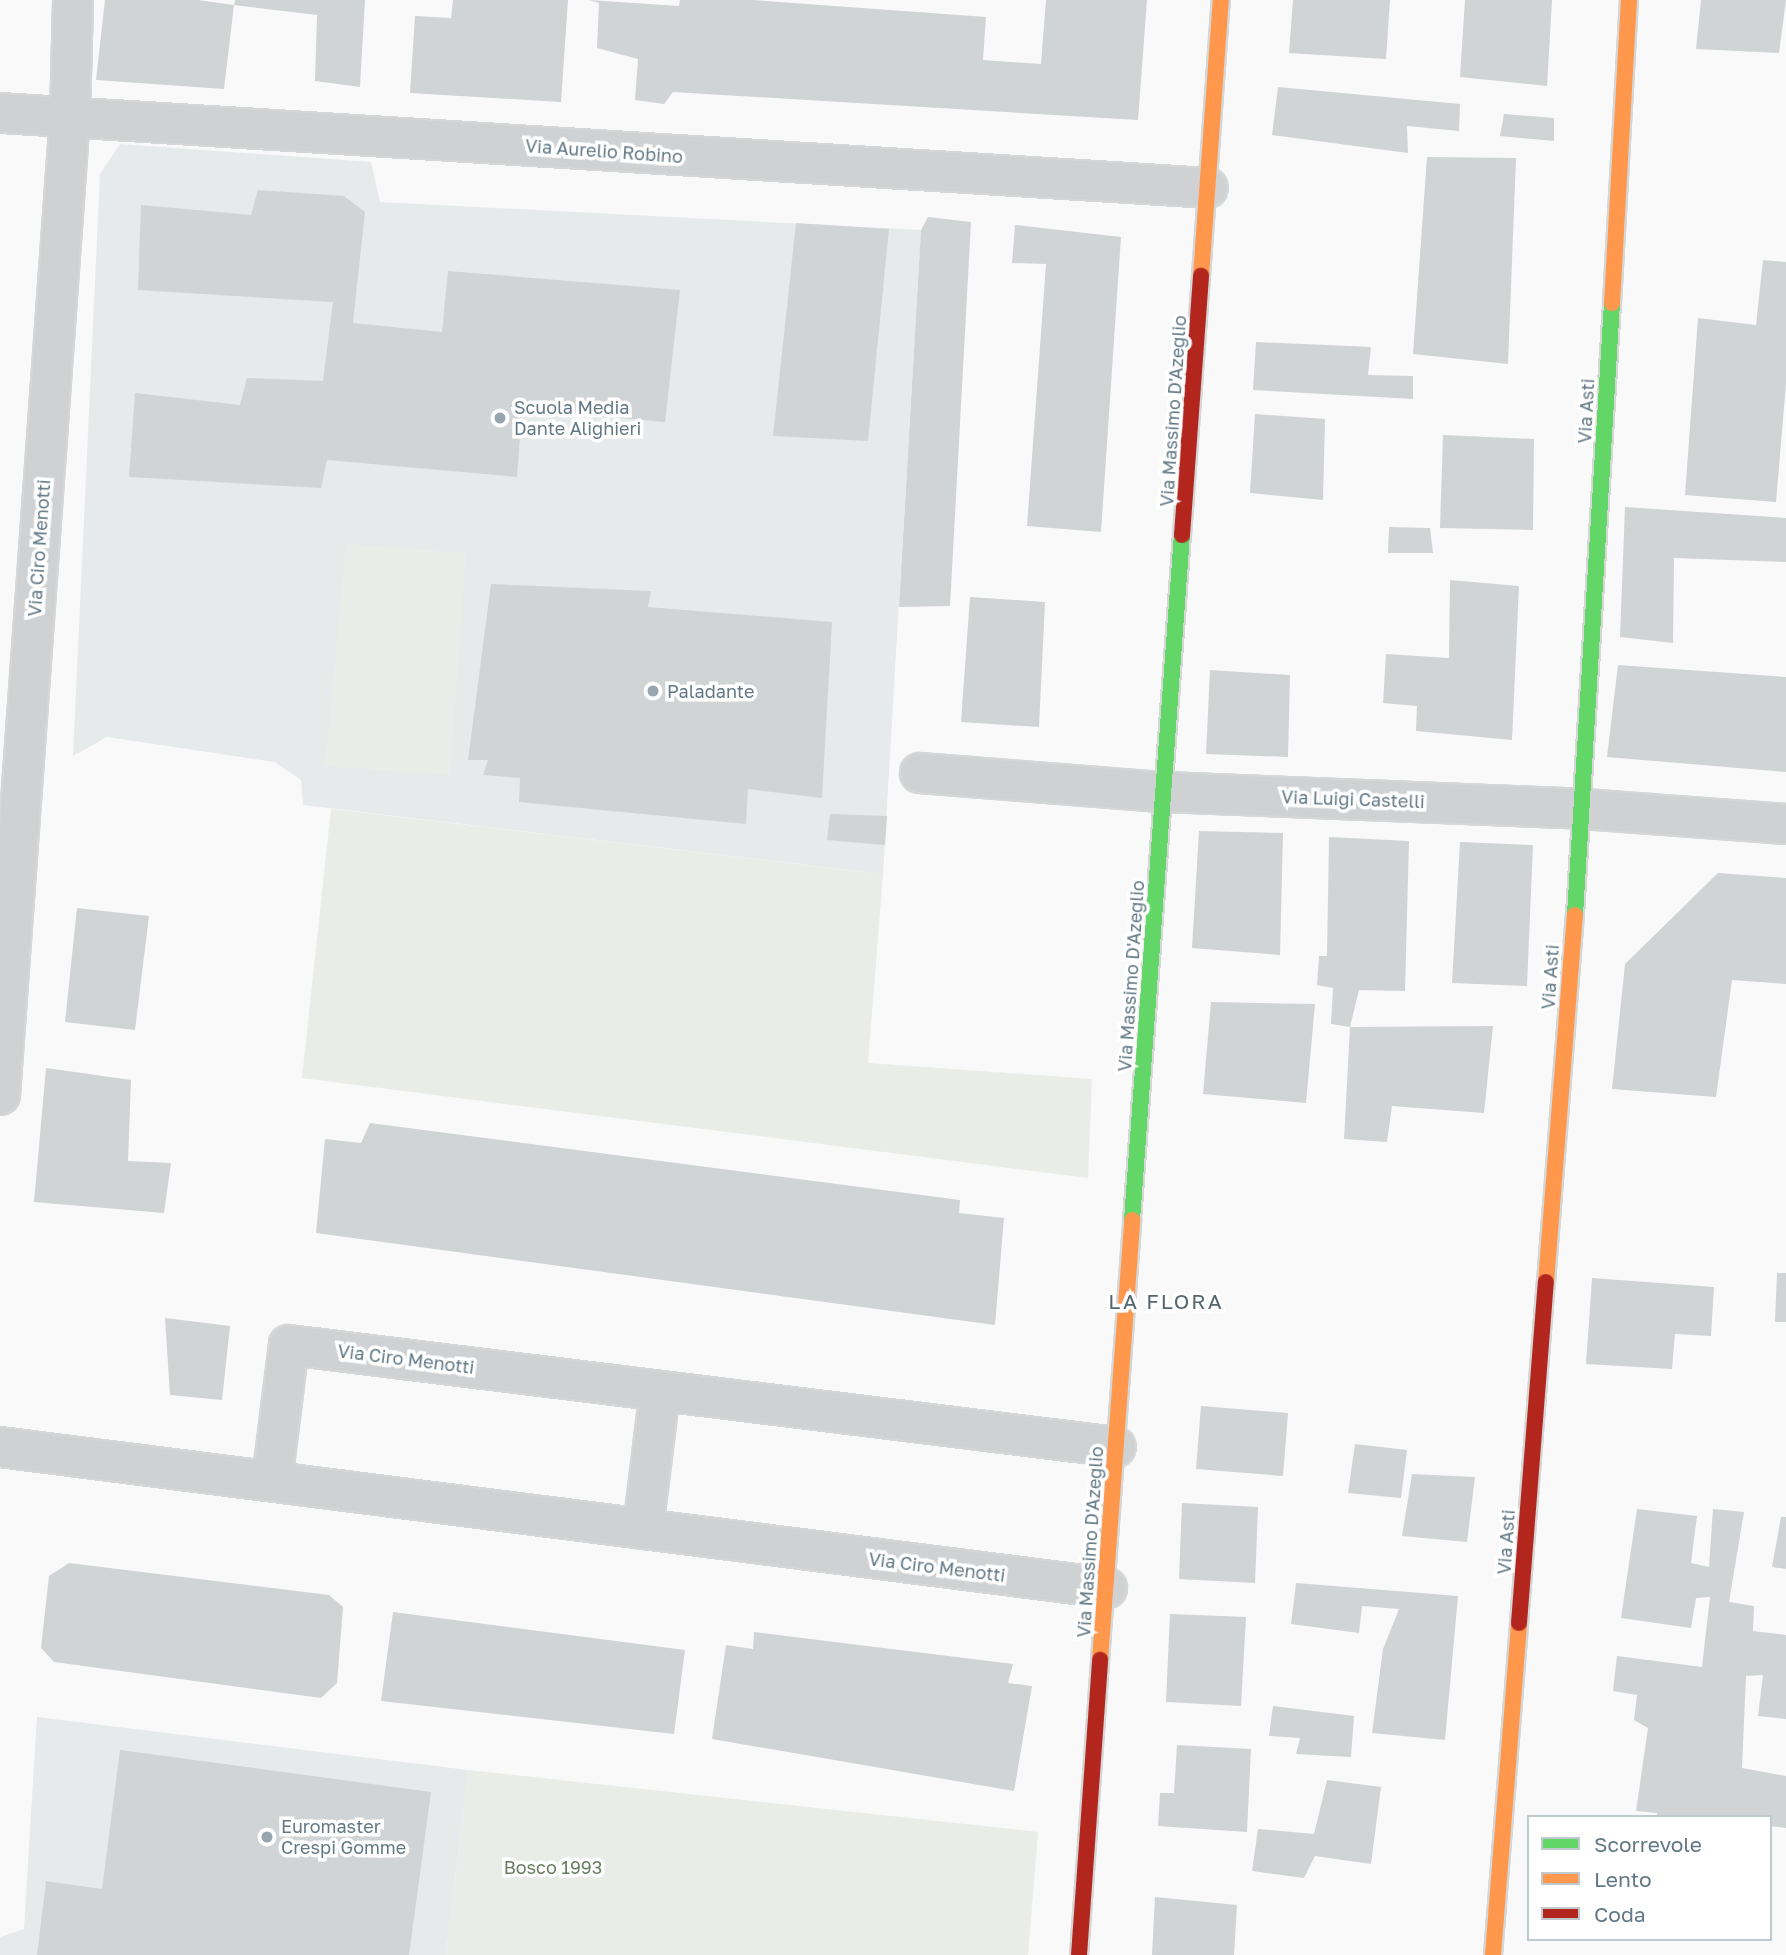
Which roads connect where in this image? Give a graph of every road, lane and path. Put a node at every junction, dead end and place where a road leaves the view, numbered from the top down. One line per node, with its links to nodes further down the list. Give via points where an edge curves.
1 (73, 0): 5 (street, Via Ciro Menotti)
2 (1221, 0): 6 (street, Via Massimo D'Azeglio)
3 (1629, 0): 10 (street, Via Asti)
4 (0, 113): 5 (street, Via Aurelio Robino)
5 (70, 116): 6 (street, Via Aurelio Robino); 7 (street, Via Ciro Menotti)
6 (1208, 188): 9 (street, Via Massimo D'Azeglio)
7 (13, 731): 12 (street, Via Ciro Menotti)
8 (919, 773): 9 (street, Via Luigi Castelli)
9 (1164, 792): 10 (street, Via Luigi Castelli); 15 (street, Via Massimo D'Azeglio)
10 (1583, 809): 11 (street, Via Luigi Castelli); 20 (street, Via Asti)
11 (1786, 824)
12 (0, 1095)
13 (660, 1391): 15 (street, Via Ciro Menotti); 16 (street, Via Ciro Menotti, via 289,1345); 17 (street)
14 (0, 1447): 16 (street, Via Ciro Menotti)
15 (1116, 1447): 18 (street, Via Massimo D'Azeglio)
16 (272, 1481): 17 (street, Via Ciro Menotti)
17 (643, 1529): 18 (street, Via Ciro Menotti)
18 (1107, 1588): 19 (street, Via Massimo D'Azeglio)
19 (1079, 1955)
20 (1493, 1955)

